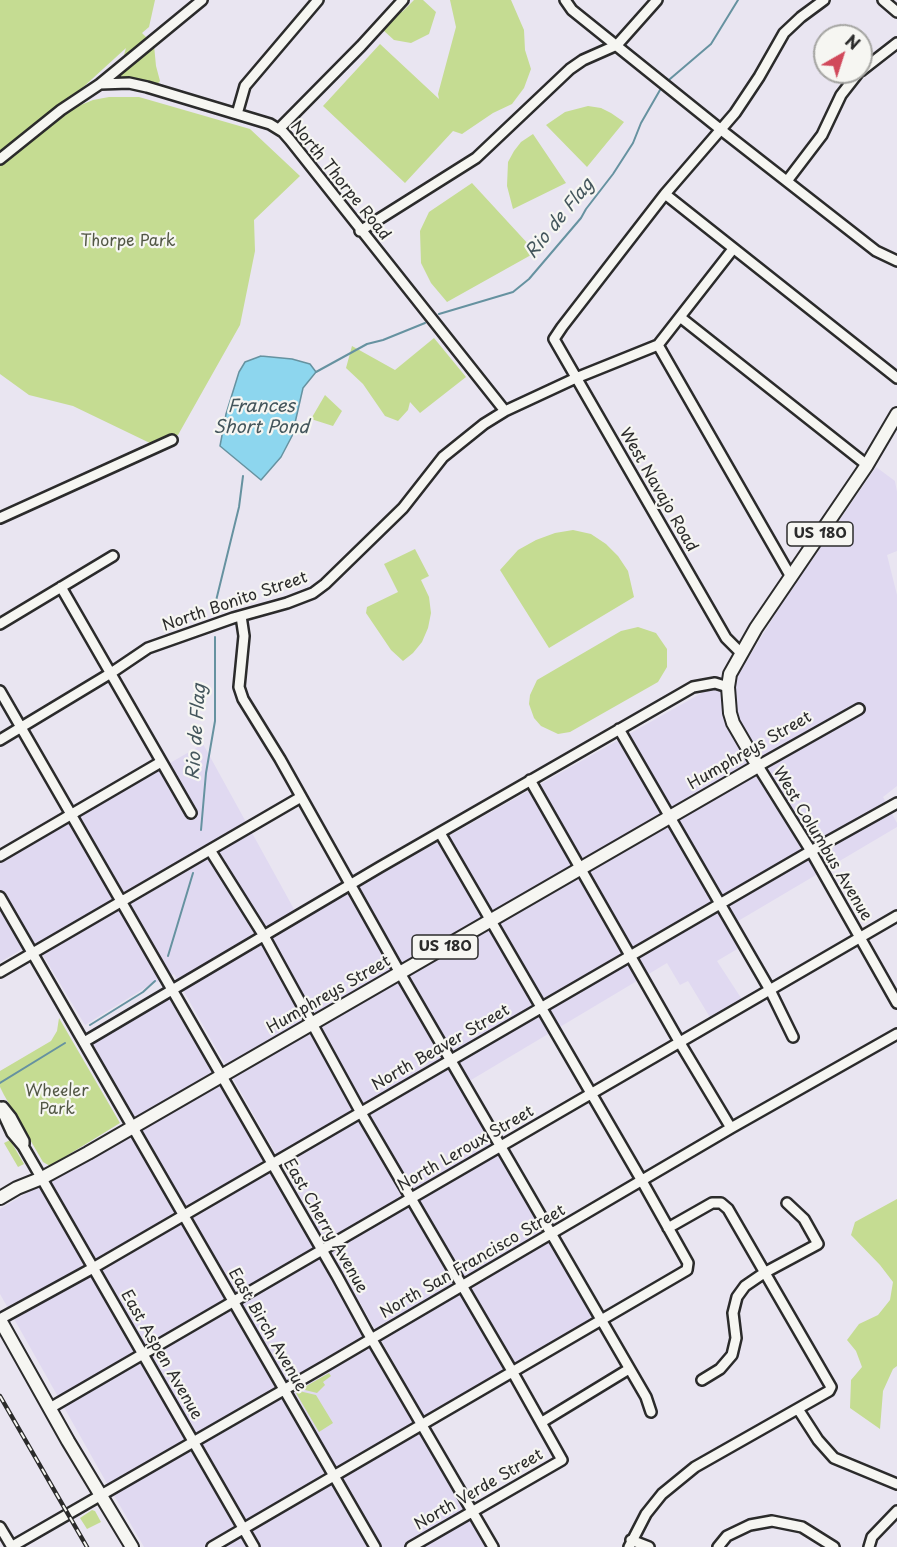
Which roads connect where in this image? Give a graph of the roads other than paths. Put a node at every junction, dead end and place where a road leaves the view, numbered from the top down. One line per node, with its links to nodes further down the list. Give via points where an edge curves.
1 (202, 0): 12 (street)
2 (318, 0): 14 (street, via 245,86)
3 (403, 0): 15 (street)
4 (565, 0): 10 (street)
5 (657, 0): 10 (street)
6 (824, 0): 16 (street, via 784,33 750,91)
7 (883, 0): 8 (street)
8 (897, 12)
9 (897, 43): 11 (street)
10 (616, 45): 16 (street); 20 (street, via 570,69 467,165)
11 (873, 61)
12 (100, 84): 14 (street, North Thorpe Road, via 129,83); 17 (street)
13 (850, 84): 18 (street, via 822,135)
14 (237, 114): 15 (street, North Thorpe Road)
15 (279, 129): 20 (street, North Thorpe Road)
16 (720, 129): 18 (street); 19 (street)
17 (0, 159)
18 (787, 181): 22 (street, via 876,251)
19 (665, 194): 21 (street); 25 (street, West Navajo Road, via 554,339)
20 (360, 231): 27 (street, North Thorpe Road)
21 (733, 249): 23 (street); 26 (street)
22 (897, 261)
23 (680, 317): 24 (street); 30 (street)
24 (658, 345): 25 (street, North Bonito Street); 33 (street)
25 (576, 378): 27 (street, North Bonito Street); 37 (street, West Navajo Road, via 726,638)
26 (897, 378)
27 (505, 411): 35 (street, North Bonito Street, via 447,452 404,508 326,584 287,603)
28 (897, 414): 30 (main road, US 180)
29 (172, 440): 31 (street)
30 (867, 465): 33 (main road, US 180)
31 (0, 519)
32 (113, 556): 34 (street)
33 (790, 577): 37 (main road, US 180)
34 (61, 587): 36 (street); 38 (street)
35 (241, 616): 38 (street, North Bonito Street, via 148,648); 48 (street, via 244,636 239,687)
36 (0, 624)
37 (741, 653): 39 (main road, US 180)
38 (111, 674): 42 (street, North Bonito Street); 45 (street)
39 (728, 687): 43 (street, via 715,683 693,687); 46 (main road, US 180, via 733,723)
40 (0, 691): 42 (street, East Cherry Avenue)
41 (859, 709): 46 (street, Humphreys Street)
42 (21, 728): 44 (street, North Bonito Street); 50 (street, East Cherry Avenue)
43 (619, 729): 47 (street); 52 (street)
44 (0, 740)
45 (161, 762): 50 (street); 51 (street)
46 (758, 766): 52 (main road, Humphreys Street / US 180); 55 (street, West Columbus Avenue)
47 (530, 780): 53 (street); 57 (street)
48 (301, 797): 54 (street); 58 (street)
49 (897, 803): 55 (street, North Beaver Street)
50 (71, 813): 56 (street); 60 (street, East Cherry Avenue)
51 (190, 813)
52 (668, 817): 57 (main road, Humphreys Street / US 180); 61 (street)
53 (440, 833): 58 (street); 63 (street)
54 (210, 850): 60 (street); 64 (street)
55 (810, 850): 61 (street, North Beaver Street); 65 (street, West Columbus Avenue)
56 (0, 856)
57 (581, 868): 63 (main road, Humphreys Street / US 180); 67 (street)
58 (351, 884): 64 (street); 69 (street)
59 (0, 897): 66 (street, East Birch Avenue)
60 (122, 901): 66 (street); 70 (street, East Cherry Avenue)
61 (720, 904): 67 (street, North Beaver Street); 71 (street)
62 (897, 916): 65 (street, North Leroux Street)
63 (490, 921): 69 (main road, Humphreys Street / US 180); 73 (street)
64 (264, 936): 70 (street); 74 (street)
65 (860, 938): 71 (street, North Leroux Street); 72 (street, West Columbus Avenue)
66 (33, 954): 68 (street); 77 (street, East Birch Avenue)
67 (630, 956): 73 (street, North Beaver Street); 78 (street)
68 (0, 972)
69 (400, 973): 74 (main road, Humphreys Street / US 180); 79 (street)
70 (172, 988): 77 (street); 80 (street, East Cherry Avenue)
71 (770, 990): 76 (street); 78 (street, North Leroux Street)
72 (897, 1003)
73 (540, 1008): 79 (street, North Beaver Street); 81 (street)
74 (311, 1024): 80 (main road, Humphreys Street / US 180); 83 (street)
75 (897, 1034): 85 (street, North San Francisco Street)
76 (793, 1037)
77 (84, 1042): 84 (street, East Birch Avenue)
78 (680, 1043): 81 (street, North Leroux Street); 85 (street)
79 (450, 1059): 83 (street, North Beaver Street); 86 (street)
80 (221, 1076): 84 (main road, Humphreys Street / US 180); 87 (street, East Cherry Avenue)
81 (591, 1094): 86 (street, North Leroux Street); 89 (street)
82 (0, 1106): 88 (street, East Aspen Avenue, via 11,1117)
83 (360, 1111): 87 (street, North Beaver Street); 91 (street)
84 (132, 1127): 88 (main road, Humphreys Street / US 180); 93 (street, East Birch Avenue)
85 (731, 1128): 89 (street, North San Francisco Street)
86 (501, 1147): 91 (street, North Leroux Street); 95 (street)
87 (271, 1162): 93 (street, North Beaver Street); 96 (street, East Cherry Avenue)
88 (42, 1178): 90 (main road, Humphreys Street / US 180); 97 (street, East Aspen Avenue)
89 (642, 1181): 94 (street); 95 (street, North San Francisco Street)
90 (0, 1198)
91 (410, 1198): 96 (street, North Leroux Street); 99 (street)
92 (787, 1203): 98 (street, via 804,1219 819,1244)
93 (183, 1215): 97 (street, North Beaver Street); 100 (street, East Birch Avenue)
94 (668, 1228): 98 (street, via 712,1203 721,1203); 102 (street, via 688,1263 684,1272)
95 (551, 1233): 99 (street, North San Francisco Street); 102 (street)
96 (322, 1251): 100 (street, North Leroux Street); 103 (street, East Cherry Avenue)
97 (93, 1268): 101 (street, North Beaver Street); 104 (street, East Aspen Avenue)
98 (764, 1273): 107 (street, via 737,1297 732,1355 720,1369); 110 (street, via 831,1387)
99 (460, 1285): 103 (street, North San Francisco Street); 106 (street)
100 (233, 1302): 104 (street, North Leroux Street); 108 (street, East Birch Avenue)
101 (0, 1319): 109 (main road)
102 (600, 1320): 105 (street); 106 (street)
103 (372, 1339): 108 (street, North San Francisco Street); 113 (street, East Cherry Avenue)
104 (143, 1354): 109 (street, North Leroux Street); 114 (street, East Aspen Avenue)
105 (629, 1370): 111 (street); 112 (street)
106 (512, 1371): 112 (street); 113 (street)
107 (702, 1380)
108 (284, 1389): 114 (street, North San Francisco Street); 115 (street, East Birch Avenue)
109 (50, 1408): 117 (main road)
110 (798, 1409): 116 (street, via 834,1458); 122 (street, via 687,1474 657,1500)
111 (651, 1412)
112 (542, 1422): 119 (street, North Verde Street, via 562,1460)
113 (422, 1426): 115 (street); 119 (street, East Cherry Avenue)
114 (194, 1442): 117 (street, North San Francisco Street); 121 (street, East Aspen Avenue)
115 (334, 1477): 121 (street); 127 (street, East Birch Avenue)
116 (897, 1484)
117 (100, 1495): 123 (street, North San Francisco Street); 124 (main road)
118 (897, 1510): 133 (street, via 872,1537)
119 (472, 1512): 128 (street, North Verde Street); 129 (street, East Cherry Avenue)
120 (0, 1527): 123 (street)
121 (244, 1529): 125 (street); 126 (street, East Aspen Avenue)
122 (630, 1543): 130 (street)
123 (12, 1547)
124 (132, 1547)
125 (212, 1547)
126 (254, 1547)
127 (375, 1547)
128 (411, 1547)
129 (493, 1547)
130 (649, 1547)
131 (718, 1547): 132 (street, via 727,1536 750,1525 772,1521 802,1527)
132 (834, 1547)
133 (869, 1547)

